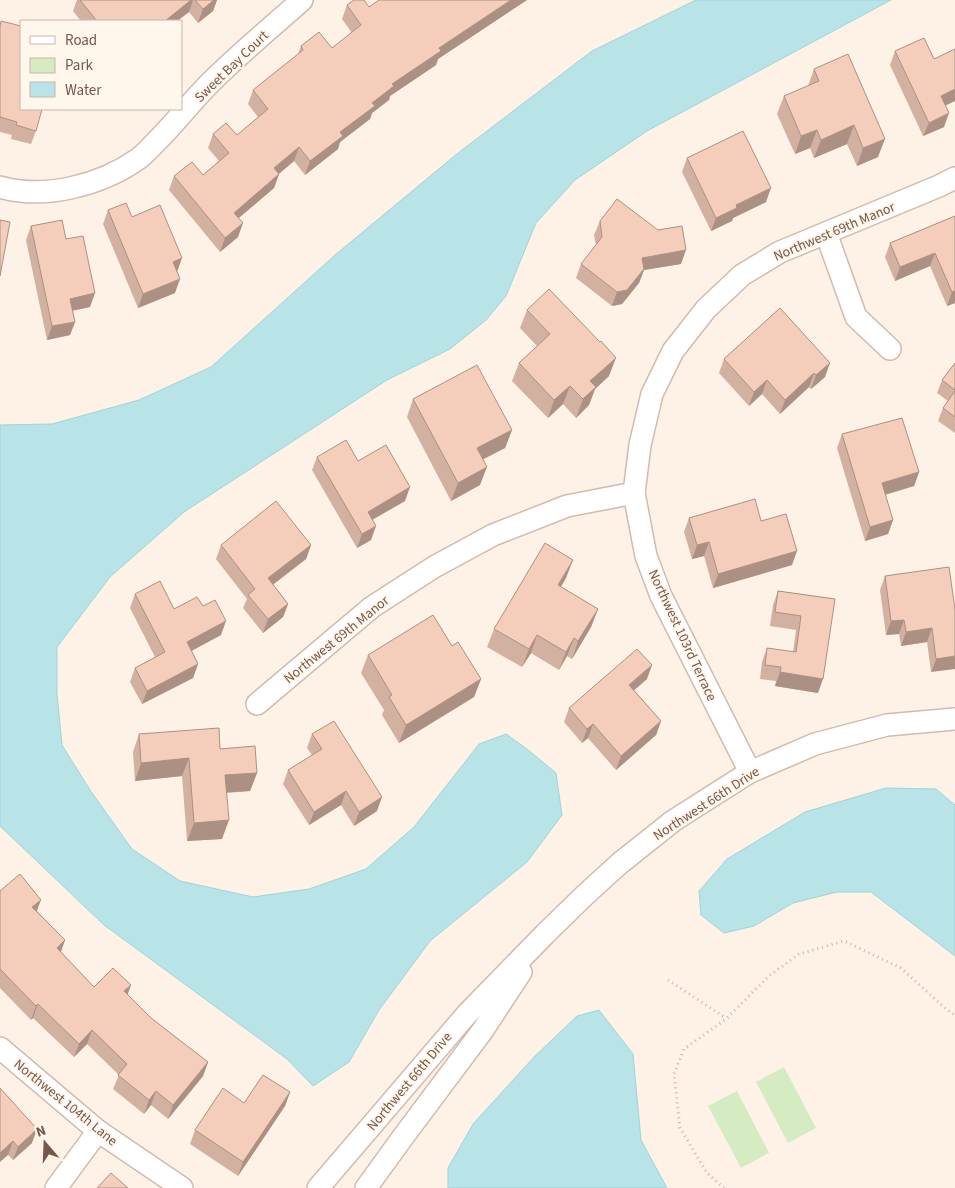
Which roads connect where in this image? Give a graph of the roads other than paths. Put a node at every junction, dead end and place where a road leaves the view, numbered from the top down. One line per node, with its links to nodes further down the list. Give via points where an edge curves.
1 (302, 0): 3 (street, Sweet Bay Court, via 211,82 139,159 109,176 74,188 43,192)
2 (955, 178): 4 (street, Northwest 69th Manor)
3 (0, 187)
4 (826, 233): 5 (street, via 856,317); 6 (street, Northwest 69th Manor, via 780,252 742,275 706,309 673,351 652,394 640,445)
5 (890, 349)
6 (634, 493): 7 (street, Northwest 69th Manor, via 567,506 493,535 434,567 372,607); 9 (street, Northwest 103rd Terrace, via 646,556 661,596)
7 (257, 704)
8 (955, 719): 9 (street, Northwest 66th Drive, via 887,724 815,744)
9 (750, 772): 10 (street, Northwest 66th Drive, via 673,821 618,864)
10 (545, 934): 15 (street, Northwest 66th Drive, via 467,1014); 16 (street, Northwest 66th Drive, via 483,1030)
11 (0, 1048): 12 (street, Northwest 104th Lane)
12 (98, 1131): 13 (street); 14 (street, Northwest 104th Lane)
13 (56, 1188)
14 (182, 1188)
15 (318, 1188)
16 (366, 1188)

